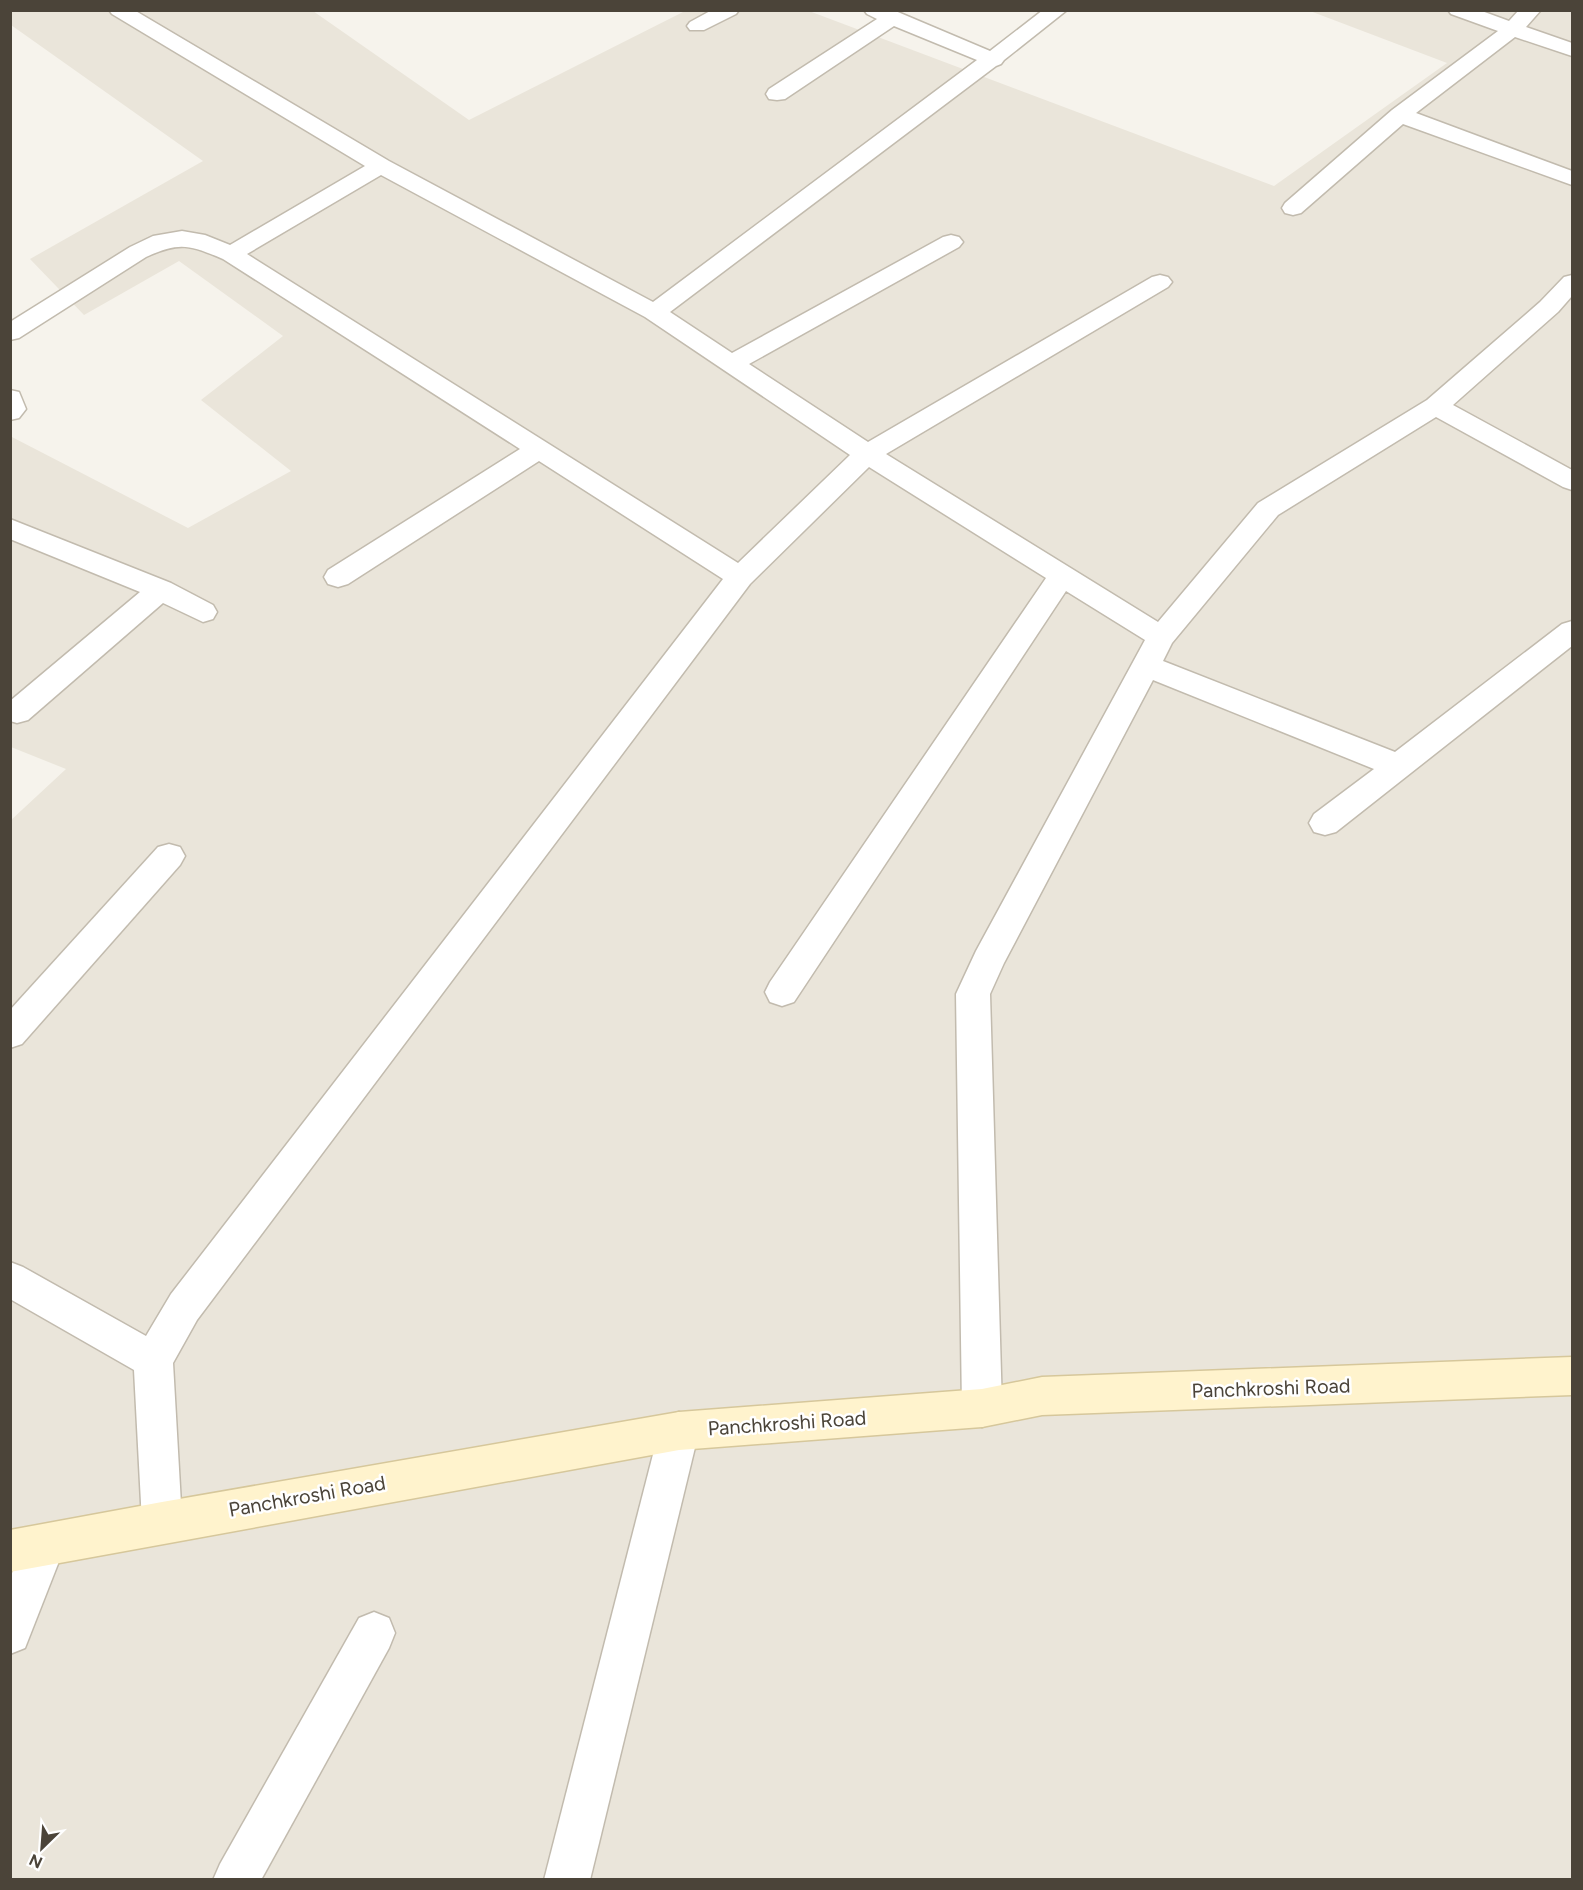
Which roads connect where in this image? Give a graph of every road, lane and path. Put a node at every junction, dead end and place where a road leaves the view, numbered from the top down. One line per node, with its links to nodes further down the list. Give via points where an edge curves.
1 (119, 10): 13 (street)
2 (729, 10): 7 (street)
3 (1057, 10): 10 (street)
4 (1458, 10): 8 (street)
5 (1531, 10): 8 (street)
6 (883, 14): 10 (street); 11 (street)
7 (698, 26)
8 (1513, 30): 9 (street); 12 (street)
9 (1572, 50)
10 (993, 60): 20 (street)
11 (777, 94)
12 (1400, 115): 14 (street); 15 (street)
13 (381, 166): 17 (street); 20 (street)
14 (1572, 178)
15 (1293, 208)
16 (951, 242): 22 (street)
17 (231, 254): 21 (street, via 197,240 160,242); 26 (street)
18 (1160, 282): 27 (street)
19 (1572, 282): 24 (street)
20 (654, 312): 22 (street)
21 (10, 333)
22 (731, 364): 27 (street)
23 (10, 398): 25 (street)
24 (1436, 406): 28 (street); 36 (street, via 1268,509)
25 (10, 412)
26 (538, 450): 31 (street); 32 (street)
27 (867, 454): 30 (street); 32 (street)
28 (1572, 481)
29 (10, 528): 33 (street)
30 (1062, 576): 36 (street); 42 (street)
31 (338, 577)
32 (740, 577): 45 (street, via 184,1306)
33 (161, 590): 34 (street); 38 (street)
34 (203, 612)
35 (1572, 631): 39 (street)
36 (1161, 637): 37 (street)
37 (1145, 665): 39 (street); 47 (street, via 974,994)
38 (17, 712)
39 (1398, 766): 40 (street)
40 (1325, 823)
41 (169, 856): 43 (street)
42 (782, 992)
43 (10, 1034)
44 (10, 1279): 45 (street)
45 (153, 1360): 49 (street)
46 (1572, 1376): 47 (street, Panchkroshi Road, via 1042,1396)
47 (982, 1408): 48 (street, Panchkroshi Road)
48 (679, 1431): 49 (street, Panchkroshi Road); 54 (street)
49 (162, 1522): 50 (street, Panchkroshi Road)
50 (27, 1549): 52 (street)
51 (374, 1633): 53 (street)
52 (10, 1634)
53 (236, 1880)
54 (567, 1880)

